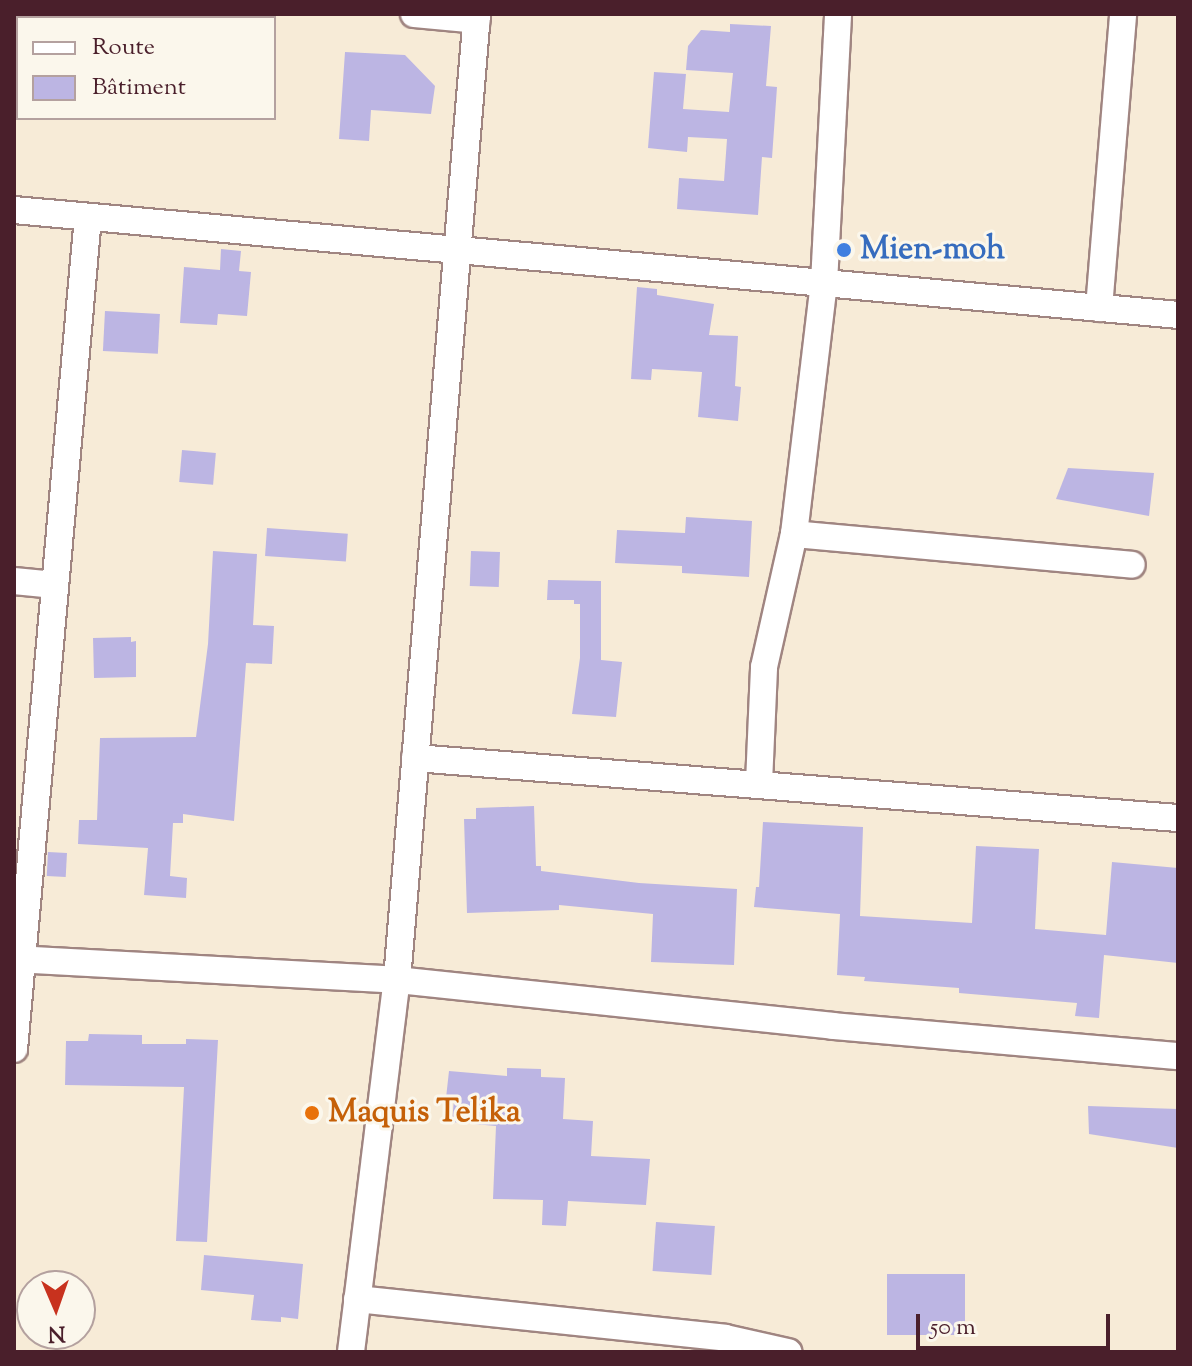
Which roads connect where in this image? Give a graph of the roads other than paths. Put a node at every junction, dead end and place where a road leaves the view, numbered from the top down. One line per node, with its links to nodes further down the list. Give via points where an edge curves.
1 (414, 14): 4 (street)
2 (838, 14): 8 (street)
3 (1123, 14): 9 (street)
4 (477, 17): 7 (street)
5 (14, 210): 6 (street)
6 (88, 217): 7 (street); 14 (street)
7 (455, 250): 8 (street); 15 (street)
8 (824, 283): 9 (street); 11 (street)
9 (1099, 308): 10 (street)
10 (1178, 315)
11 (794, 534): 12 (street); 16 (street, via 764,667)
12 (1132, 565)
13 (14, 581): 14 (street)
14 (55, 585): 18 (street)
15 (415, 758): 16 (street); 19 (street)
16 (759, 783): 17 (street)
17 (1178, 818)
18 (18, 960): 19 (street); 20 (street)
19 (397, 980): 21 (street); 22 (street)
20 (14, 1049)
21 (1178, 1056)
22 (357, 1299): 23 (street); 24 (street)
23 (724, 1345): 25 (street)
24 (351, 1352)
25 (788, 1352)

